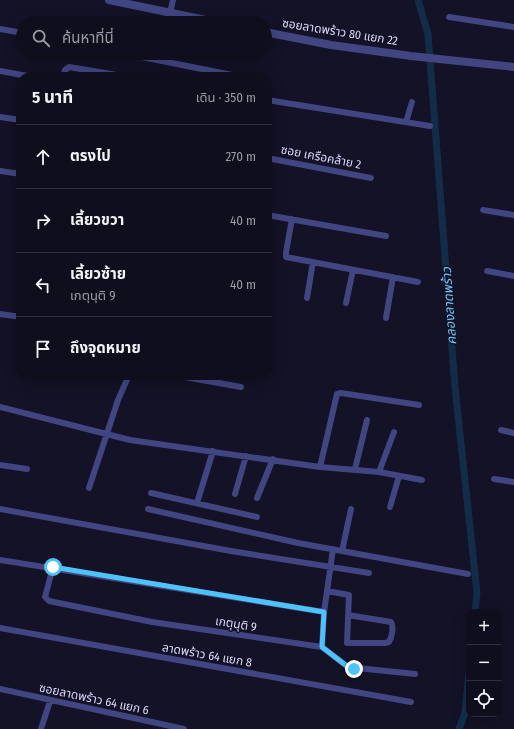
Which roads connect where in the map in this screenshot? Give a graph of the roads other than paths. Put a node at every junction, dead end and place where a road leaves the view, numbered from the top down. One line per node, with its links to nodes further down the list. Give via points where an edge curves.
1 (109, 0): 3 (street)
2 (173, 0): 3 (street)
3 (170, 13): 4 (street)
4 (185, 16)
5 (449, 17): 6 (street)
6 (514, 27)
7 (0, 28): 8 (street)
8 (16, 31)
9 (272, 33): 11 (street, ซอยลาดพร้าว 80 แยก 22, via 331,45)
10 (157, 60): 15 (street)
11 (514, 67)
12 (0, 71): 16 (street)
13 (64, 72): 14 (street, via 68,67)
14 (98, 72)
15 (217, 72)
16 (16, 74)
17 (272, 101): 21 (street)
18 (412, 102): 21 (street)
19 (0, 118): 20 (street)
20 (16, 120)
21 (406, 122): 22 (street)
22 (430, 126)
23 (272, 160): 26 (street, ซอย เครือคล้าย 2)
24 (0, 171): 25 (street)
25 (16, 173)
26 (371, 178)
27 (483, 210): 28 (street)
28 (514, 215)
29 (272, 216): 30 (street)
30 (292, 219): 31 (street); 32 (street, via 286,257)
31 (386, 236)
32 (313, 262): 33 (street); 38 (street)
33 (353, 270): 36 (street); 39 (street)
34 (487, 271): 35 (street)
35 (514, 276)
36 (393, 277): 37 (street); 42 (street)
37 (418, 282)
38 (307, 298)
39 (346, 303)
40 (0, 314): 41 (street)
41 (16, 316)
42 (386, 318)
43 (127, 380): 52 (street)
44 (202, 380): 45 (street)
45 (241, 387)
46 (418, 405): 57 (street, via 337,394)
47 (0, 407): 52 (street)
48 (367, 420): 59 (street)
49 (501, 430): 51 (street)
50 (394, 432): 60 (street)
51 (514, 433)
52 (107, 435): 53 (street); 65 (street)
53 (213, 451): 54 (street); 69 (street)
54 (246, 456): 55 (street); 67 (street)
55 (273, 459): 57 (street); 68 (street)
56 (0, 465): 58 (street)
57 (320, 467): 59 (street)
58 (27, 469)
59 (355, 469): 60 (street)
60 (380, 472): 61 (street)
61 (398, 476): 63 (street); 70 (street)
62 (494, 479): 64 (street)
63 (422, 480)
64 (514, 482)
65 (89, 488)
66 (151, 493): 69 (street)
67 (235, 494)
68 (257, 498)
69 (197, 502): 74 (street)
70 (390, 507)
71 (0, 509): 78 (street, via 231,551)
72 (148, 509): 75 (street)
73 (352, 509): 76 (street)
74 (257, 517)
75 (333, 549): 76 (street); 78 (street)
76 (342, 551): 81 (street)
77 (0, 560): 79 (street)
78 (331, 566): 80 (street); 82 (street)
79 (53, 567): 83 (street); 86 (street, เกตุนุติ 9, via 45,597 49,601 152,622)
80 (369, 573)
81 (468, 574)
82 (327, 591): 83 (street); 84 (street, via 349,595)
83 (324, 612): 86 (street)
84 (348, 615): 84 (street, via 347,643 389,642 393,625 391,622)
85 (0, 628): 90 (street, ลาดพร้าว 64 แยก 8)
86 (322, 647): 87 (street, เกตุนุติ 9, via 348,667)
87 (415, 674)
88 (0, 689): 89 (street, ซอยลาดพร้าว 64 แยก 6)
89 (50, 701): 91 (street); 92 (street, ซอยลาดพร้าว 64 แยก 6)
90 (411, 702)
91 (41, 729)
92 (184, 729)

